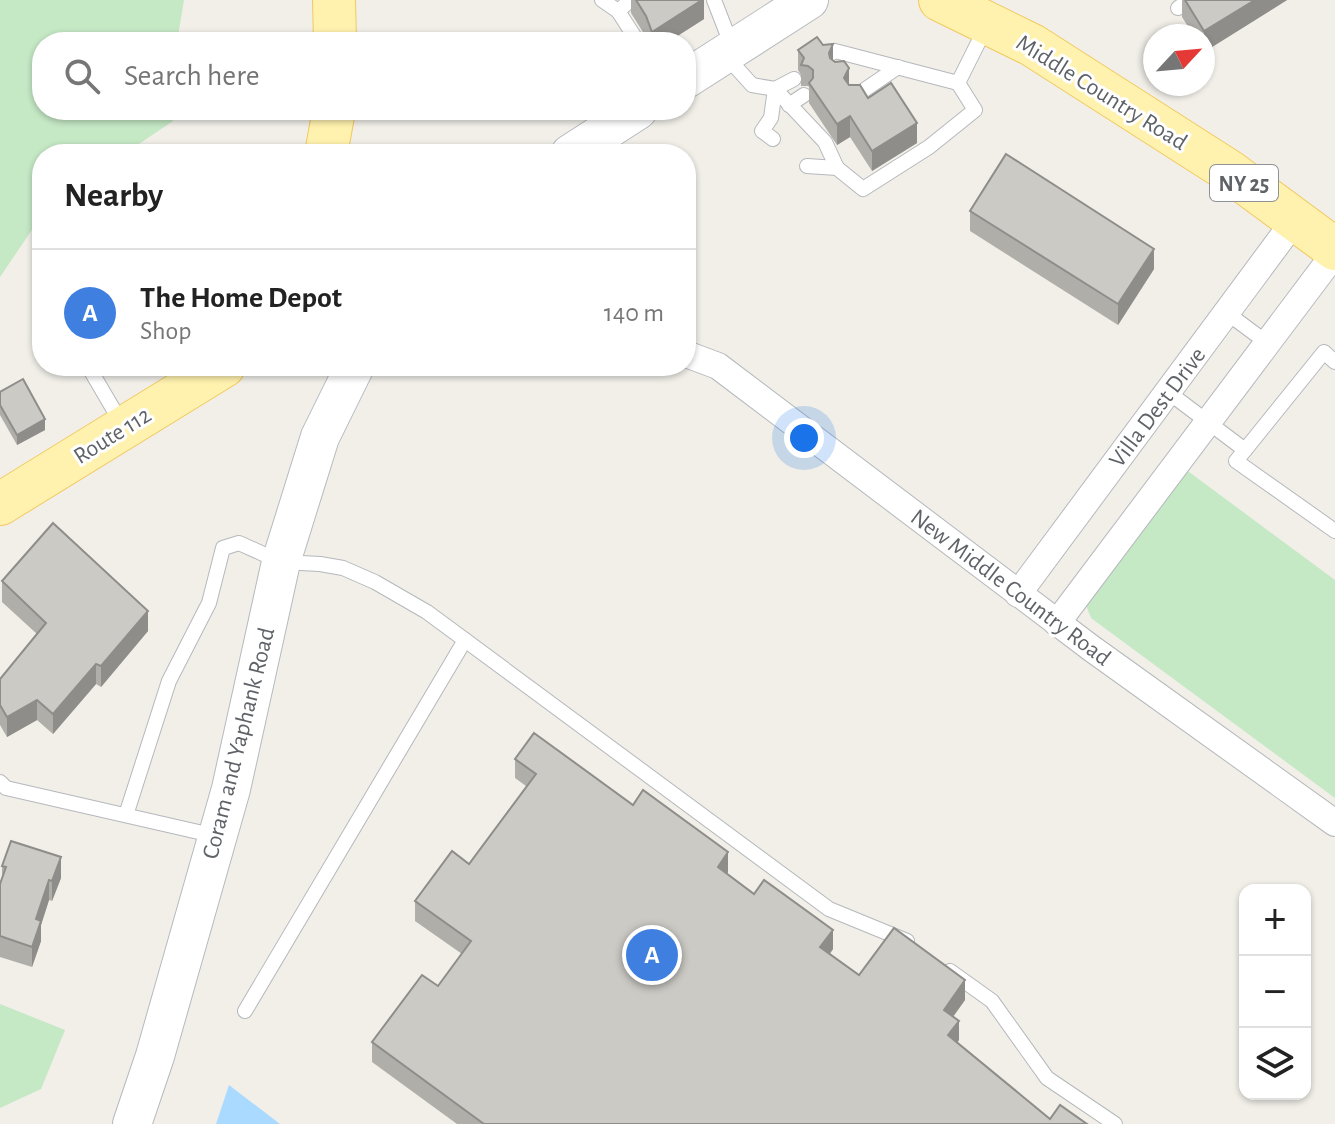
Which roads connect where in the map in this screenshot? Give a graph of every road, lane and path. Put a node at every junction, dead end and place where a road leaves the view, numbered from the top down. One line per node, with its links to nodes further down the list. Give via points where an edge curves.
1 (334, 0): 9 (main road)
2 (602, 0): 7 (lane)
3 (631, 0): 7 (lane)
4 (714, 0): 11 (lane)
5 (809, 0): 11 (main road)
6 (940, 0): 8 (main road, Middle Country Road / NY 25)
7 (618, 11): 10 (lane)
8 (1001, 21): 16 (lane); 27 (main road, Middle Country Road / NY 25)
9 (335, 32)
10 (632, 32)
11 (729, 52): 14 (main road); 17 (lane, via 752,85)
12 (827, 56): 13 (lane, via 835,51 856,62)
13 (898, 67): 16 (lane); 19 (lane)
14 (696, 73)
15 (794, 79): 17 (lane)
16 (958, 83): 26 (lane, via 975,110 929,147 863,189)
17 (775, 89): 20 (lane); 22 (lane)
18 (804, 95): 20 (lane)
19 (854, 97)
20 (789, 105): 26 (lane, via 825,142)
21 (623, 120): 23 (main road)
22 (775, 128)
23 (585, 144)
24 (816, 153): 26 (lane)
25 (807, 166): 26 (lane)
26 (837, 168)
27 (1295, 220): 28 (main road, Middle Country Road / NY 25); 29 (street, Villa Dest Drive)
28 (1335, 251): 30 (street, Villa Dest Drive)
29 (1227, 313): 30 (lane); 36 (street, Villa Dest Drive)
30 (1266, 342): 37 (street, Villa Dest Drive)
31 (696, 358): 43 (street, New Middle Country Road, via 718,366)
32 (1335, 362): 39 (lane, via 1324,352)
33 (94, 376): 38 (lane)
34 (208, 376): 38 (main road, Route 112)
35 (350, 376): 42 (main road, Coram and Yaphank Road, via 320,437)
36 (1168, 392): 37 (lane); 43 (street, Villa Dest Drive)
37 (1207, 422): 39 (lane); 44 (street, Villa Dest Drive)
38 (124, 428): 40 (main road, Route 112)
39 (1245, 450): 41 (lane, via 1236,461)
40 (0, 504)
41 (1335, 531)
42 (281, 562): 45 (lane, via 343,568 401,596); 47 (lane, via 239,543 223,548 209,603 169,681); 49 (main road, Coram and Yaphank Road)
43 (1018, 594): 44 (street, New Middle Country Road)
44 (1057, 623): 48 (street, New Middle Country Road)
45 (465, 640): 50 (lane, via 829,909); 52 (lane)
46 (0, 782): 47 (lane, via 6,788)
47 (126, 815): 49 (lane)
48 (1335, 823)
49 (217, 836): 53 (main road, Coram and Yaphank Road)
50 (917, 947)
51 (940, 964): 54 (lane, via 992,1001 1047,1078)
52 (245, 1011)
53 (132, 1124)
54 (1115, 1124)

